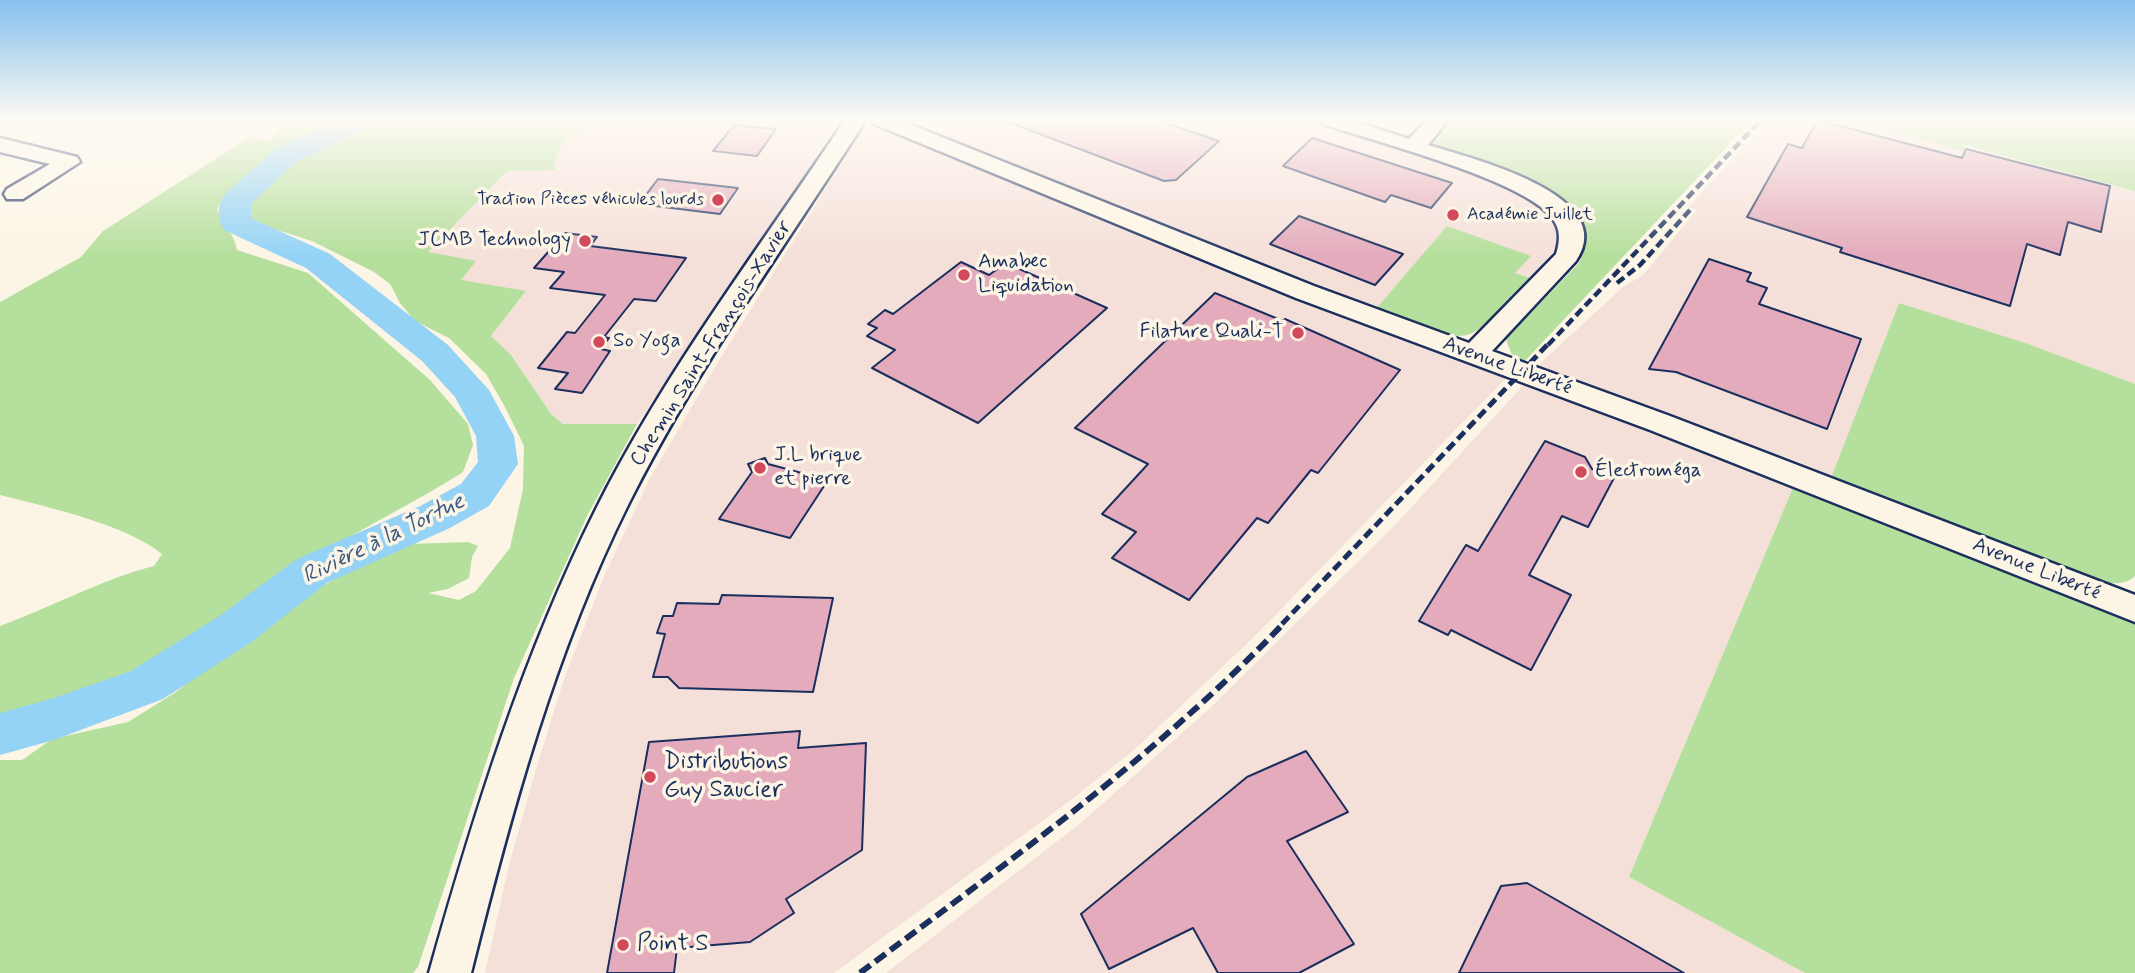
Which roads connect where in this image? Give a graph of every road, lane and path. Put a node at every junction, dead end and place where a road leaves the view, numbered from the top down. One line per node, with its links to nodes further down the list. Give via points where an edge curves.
1 (63, 165): 5 (street)
2 (825, 165): 8 (street, Chemin Saint-François-Xavier, via 678,391 590,552 527,711)
3 (993, 165): 6 (street, Avenue Liberté, via 1305,292)
4 (1467, 165): 6 (street, via 1530,187 1553,204 1569,225 1571,249)
5 (15, 194)
6 (1474, 354): 7 (street, Avenue Liberté)
7 (2135, 609)
8 (450, 973)

